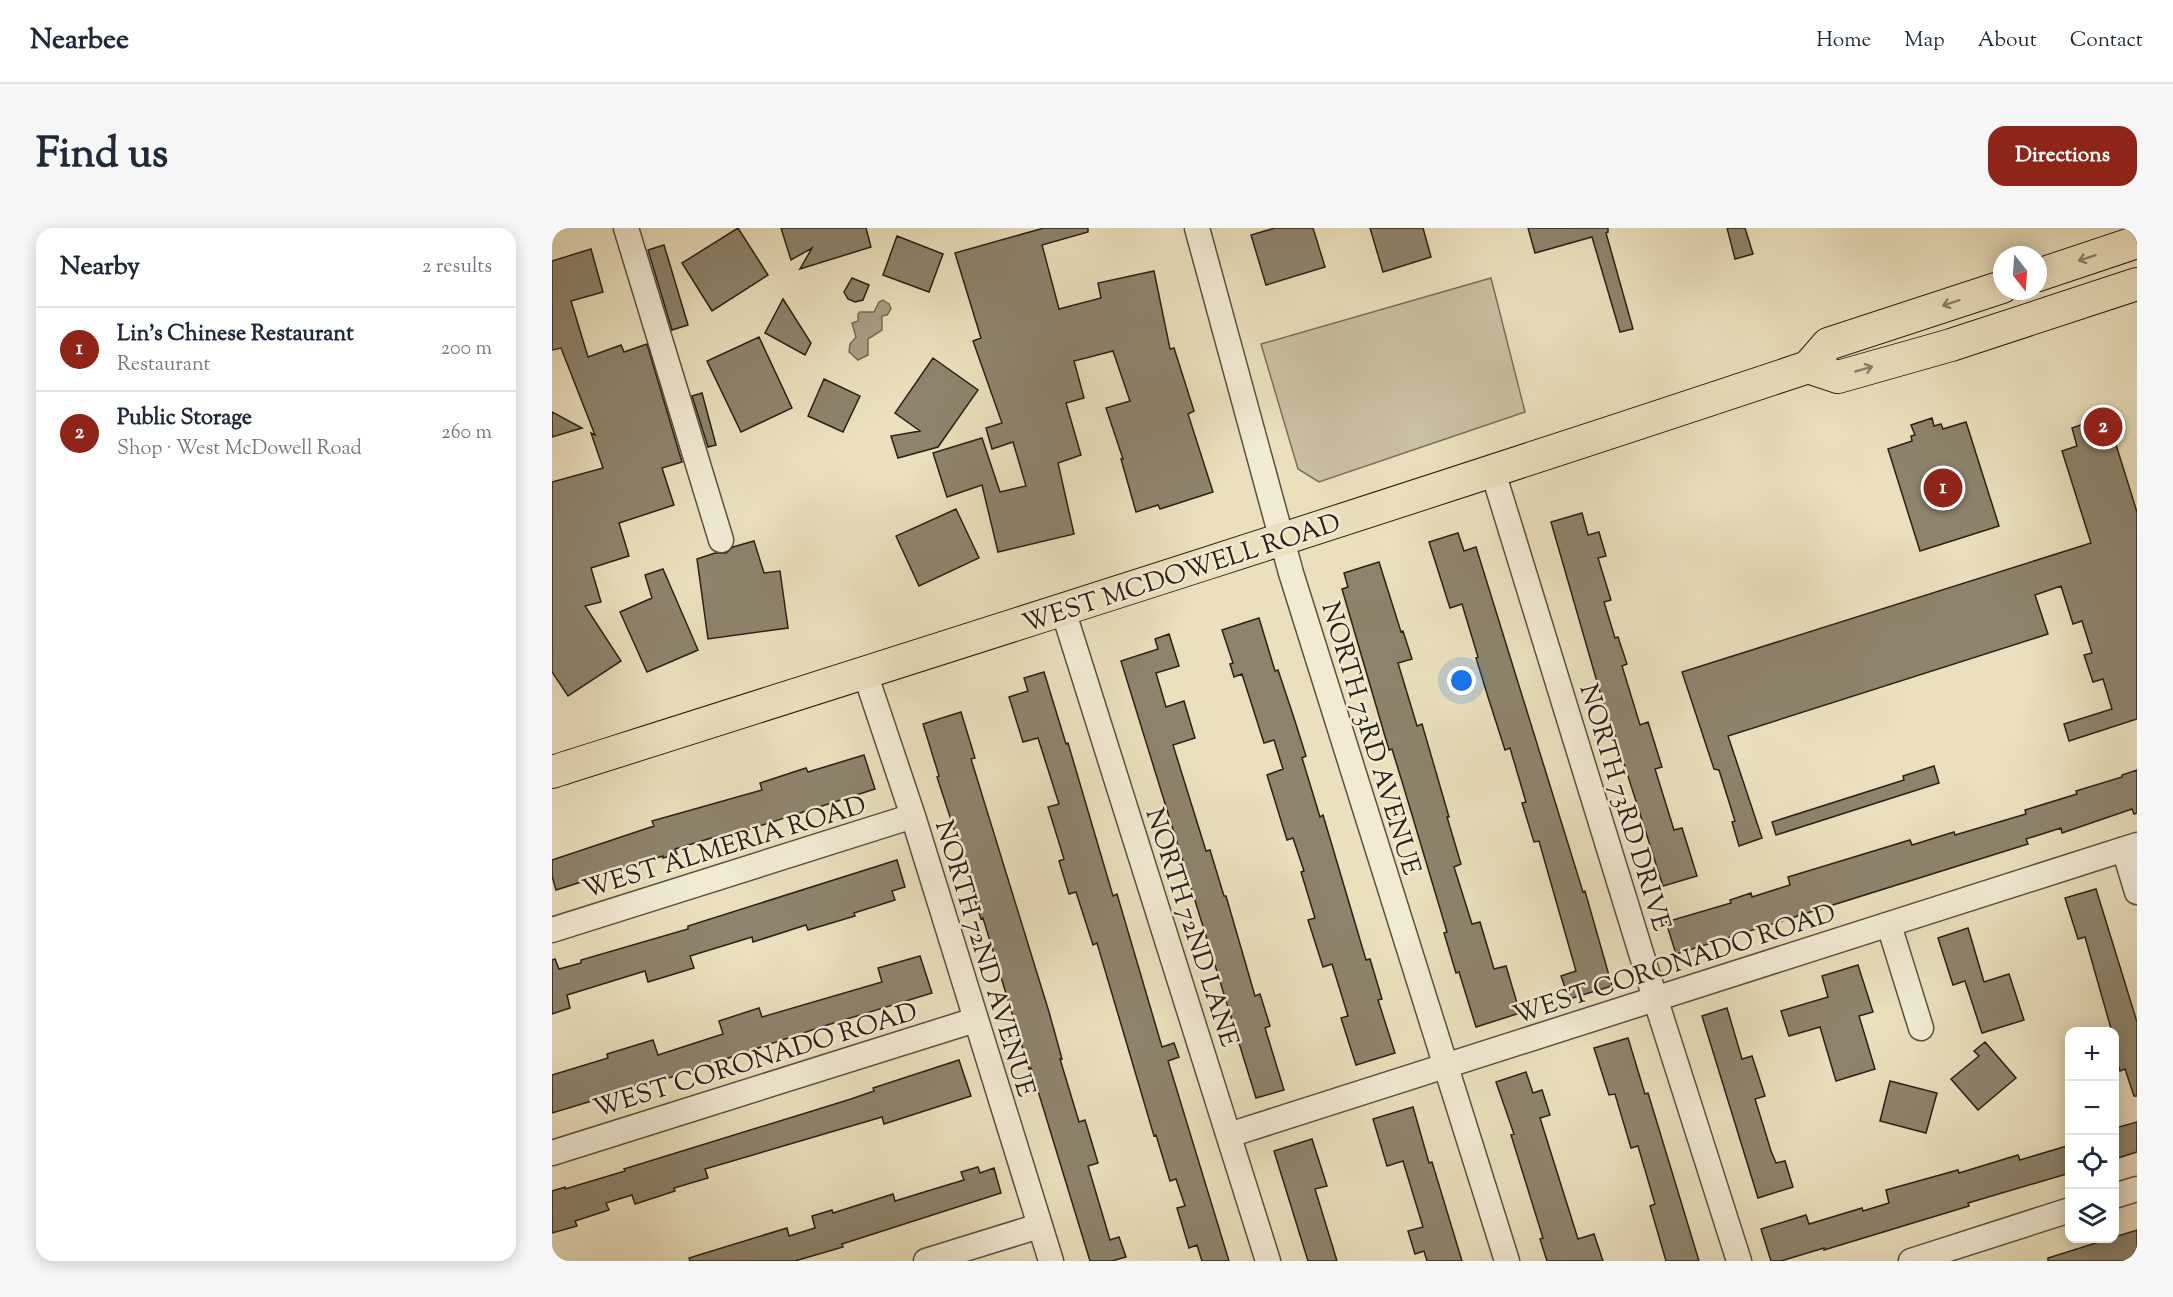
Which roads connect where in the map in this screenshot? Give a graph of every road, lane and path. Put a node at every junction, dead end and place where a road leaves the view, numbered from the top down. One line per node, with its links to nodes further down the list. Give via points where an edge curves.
1 (626, 228): 9 (street)
2 (1197, 228): 10 (street, NORTH 73RD AVENUE)
3 (2137, 242): 4 (main road, one-way to 4)
4 (2047, 272)
5 (2137, 284): 7 (main road, one-way to 5, via 1838,376 1951,345)
6 (1993, 290): 7 (main road, one-way to 7, via 1828,344)
7 (1808, 367): 8 (main road, WEST MCDOWELL ROAD)
8 (1493, 472): 10 (main road, WEST MCDOWELL ROAD); 19 (street, NORTH 73RD DRIVE)
9 (721, 540)
10 (1282, 541): 11 (main road, WEST MCDOWELL ROAD); 22 (street, NORTH 73RD AVENUE)
11 (1063, 610): 12 (main road, WEST MCDOWELL ROAD); 23 (street, NORTH 72ND LANE)
12 (865, 673): 13 (main road, WEST MCDOWELL ROAD); 14 (street, NORTH 72ND AVENUE)
13 (552, 772)
14 (913, 816): 18 (street, WEST ALMERIA ROAD); 20 (street, NORTH 72ND AVENUE)
15 (2130, 847): 16 (street); 17 (street, WEST CORONADO ROAD)
16 (2137, 892)
17 (1889, 925): 19 (street, WEST CORONADO ROAD); 21 (street)
18 (552, 930)
19 (1656, 999): 22 (street, WEST CORONADO ROAD); 33 (street, NORTH 73RD DRIVE)
20 (975, 1020): 24 (street, WEST CORONADO ROAD); 28 (street, NORTH 72ND AVENUE)
21 (1921, 1028)
22 (1446, 1066): 23 (street, WEST CORONADO ROAD); 32 (street, NORTH 73RD AVENUE)
23 (1229, 1135): 31 (street, NORTH 72ND LANE)
24 (552, 1153)
25 (2137, 1189): 26 (street)
26 (2119, 1195)
27 (2065, 1212): 34 (street)
28 (1039, 1226): 29 (street); 30 (street, NORTH 72ND AVENUE)
29 (926, 1261)
30 (1051, 1261)
31 (1268, 1261)
32 (1506, 1261)
33 (1739, 1261)
34 (1911, 1261)

